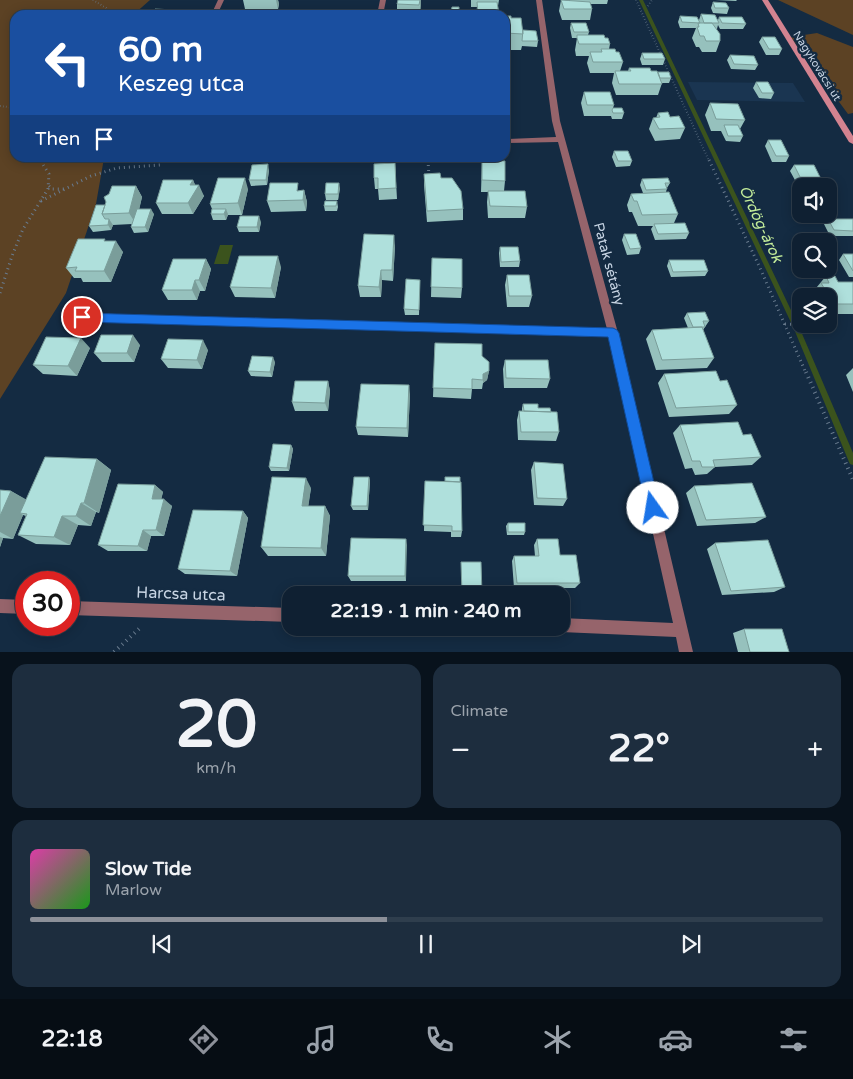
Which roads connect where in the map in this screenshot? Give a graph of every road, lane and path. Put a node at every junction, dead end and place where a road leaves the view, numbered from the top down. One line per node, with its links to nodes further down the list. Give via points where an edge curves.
1 (93, 0): 7 (path)
2 (539, 0): 8 (street, Patak sétány)
3 (636, 0): 20 (path)
4 (652, 0): 6 (path)
5 (765, 0): 10 (street, Nagykovácsi út)
6 (648, 6)
7 (107, 10)
8 (561, 139): 9 (street); 22 (street, Patak sétány)
9 (510, 141)
10 (853, 142)
11 (42, 162): 14 (path, via 50,177)
12 (163, 162): 16 (path, via 160,165 117,168)
13 (428, 162): 15 (path)
14 (49, 185): 16 (path, via 59,190); 17 (path)
15 (429, 185)
16 (69, 187): 17 (path)
17 (41, 202): 18 (path, via 27,219)
18 (0, 293)
19 (82, 317): 22 (street)
20 (786, 324): 21 (path); 23 (path)
21 (792, 324)
22 (613, 333): 30 (street, Patak sétány)
23 (853, 480)
24 (0, 606): 25 (street)
25 (15, 607)
26 (80, 608): 27 (street, Harcsa utca)
27 (158, 611): 28 (street, Harcsa utca); 31 (path)
28 (282, 616)
29 (570, 625): 30 (street)
30 (681, 630): 32 (street, Patak sétány)
31 (114, 652)
32 (686, 652)

